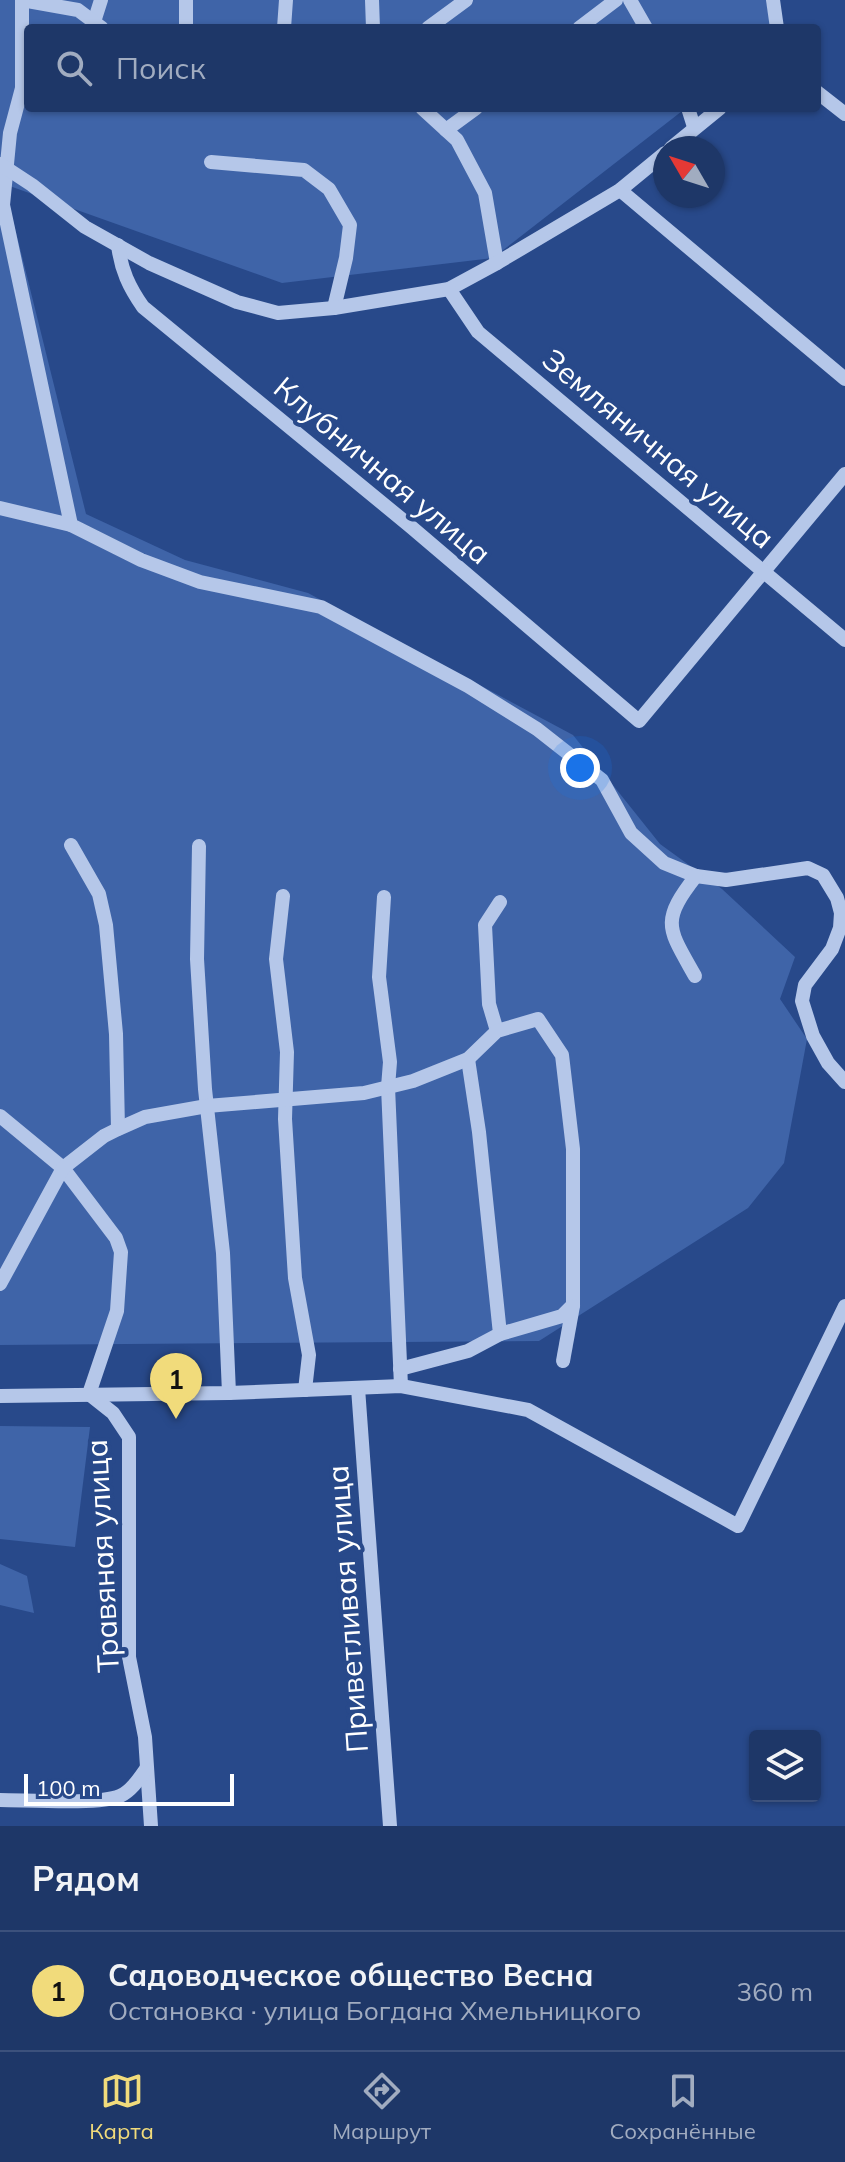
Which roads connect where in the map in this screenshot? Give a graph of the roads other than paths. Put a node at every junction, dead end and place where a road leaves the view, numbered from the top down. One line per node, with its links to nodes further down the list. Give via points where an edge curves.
1 (101, 0): 10 (street)
2 (186, 0): 11 (street)
3 (286, 0): 12 (street)
4 (372, 0): 13 (street)
5 (466, 0): 14 (street)
6 (616, 0): 15 (street)
7 (630, 0): 16 (street)
8 (773, 0): 17 (street)
9 (97, 24): 29 (street, via 78,10 22,0 22,88)
10 (98, 24)
11 (186, 24)
12 (284, 24)
13 (373, 24)
14 (433, 24)
15 (584, 24)
16 (644, 24)
17 (776, 24)
18 (821, 95): 23 (street)
19 (426, 112): 25 (street)
20 (471, 112): 25 (street)
21 (689, 112): 24 (street)
22 (715, 112): 24 (street)
23 (845, 114)
24 (694, 127): 26 (street)
25 (446, 130): 32 (street, via 457,140 485,193)
26 (684, 136)
27 (211, 162): 34 (street, via 304,170 329,189 350,225)
28 (653, 163): 30 (street)
29 (4, 166): 31 (street, via 85,227); 38 (street, via 3,205)
30 (620, 190): 32 (street); 35 (street)
31 (118, 245): 34 (street, via 237,302 278,313); 39 (street, Клубничная улица, via 121,266 143,307 639,721)
32 (497, 263): 33 (street)
33 (449, 289): 34 (street); 39 (street, Земляничная улица, via 478,332)
34 (334, 308)
35 (845, 379)
36 (845, 474): 39 (street)
37 (0, 508): 38 (street)
38 (71, 525): 43 (street, via 200,582 321,607 468,686 537,729 602,780 631,833 664,863)
39 (764, 572): 40 (street, Земляничная улица)
40 (845, 640)
41 (71, 845): 55 (street, via 99,894 106,925)
42 (199, 846): 53 (street, via 197,959)
43 (696, 876): 47 (street, via 673,908 670,926); 50 (street, via 726,880 808,868 823,875 837,898 840,928 832,949 805,985 802,1001 813,1036)
44 (283, 896): 52 (street, via 276,959 287,1052)
45 (384, 897): 51 (street, via 379,977 390,1062)
46 (500, 902): 48 (street, via 485,925 489,1004)
47 (695, 976)
48 (497, 1031): 49 (street); 58 (street, via 538,1019 562,1055 573,1149)
49 (468, 1059): 51 (street); 60 (street)
50 (845, 1082)
51 (388, 1087): 52 (street); 62 (street)
52 (285, 1099): 53 (street); 65 (street, via 295,1278 309,1355)
53 (207, 1106): 55 (street, via 145,1117); 66 (street, via 223,1253)
54 (0, 1116): 56 (street)
55 (118, 1129): 56 (street)
56 (63, 1168): 57 (street); 67 (street, via 121,1252 117,1311)
57 (0, 1284)
58 (573, 1305): 60 (street, via 562,1316); 61 (street)
59 (845, 1306): 63 (street, via 738,1526 528,1410)
60 (500, 1334): 62 (street, via 468,1351)
61 (563, 1361)
62 (400, 1369): 63 (street)
63 (401, 1386): 64 (street)
64 (358, 1388): 65 (street); 72 (street, Приветливая улица)
65 (305, 1390): 66 (street)
66 (229, 1393): 67 (street)
67 (89, 1394): 68 (street); 69 (street, Травяная улица, via 113,1413 129,1437 129,1657)
68 (0, 1396)
69 (146, 1769): 70 (street, via 121,1796 103,1800); 71 (street, Травяная улица)
70 (0, 1800)
71 (151, 1826)
72 (390, 1826)

